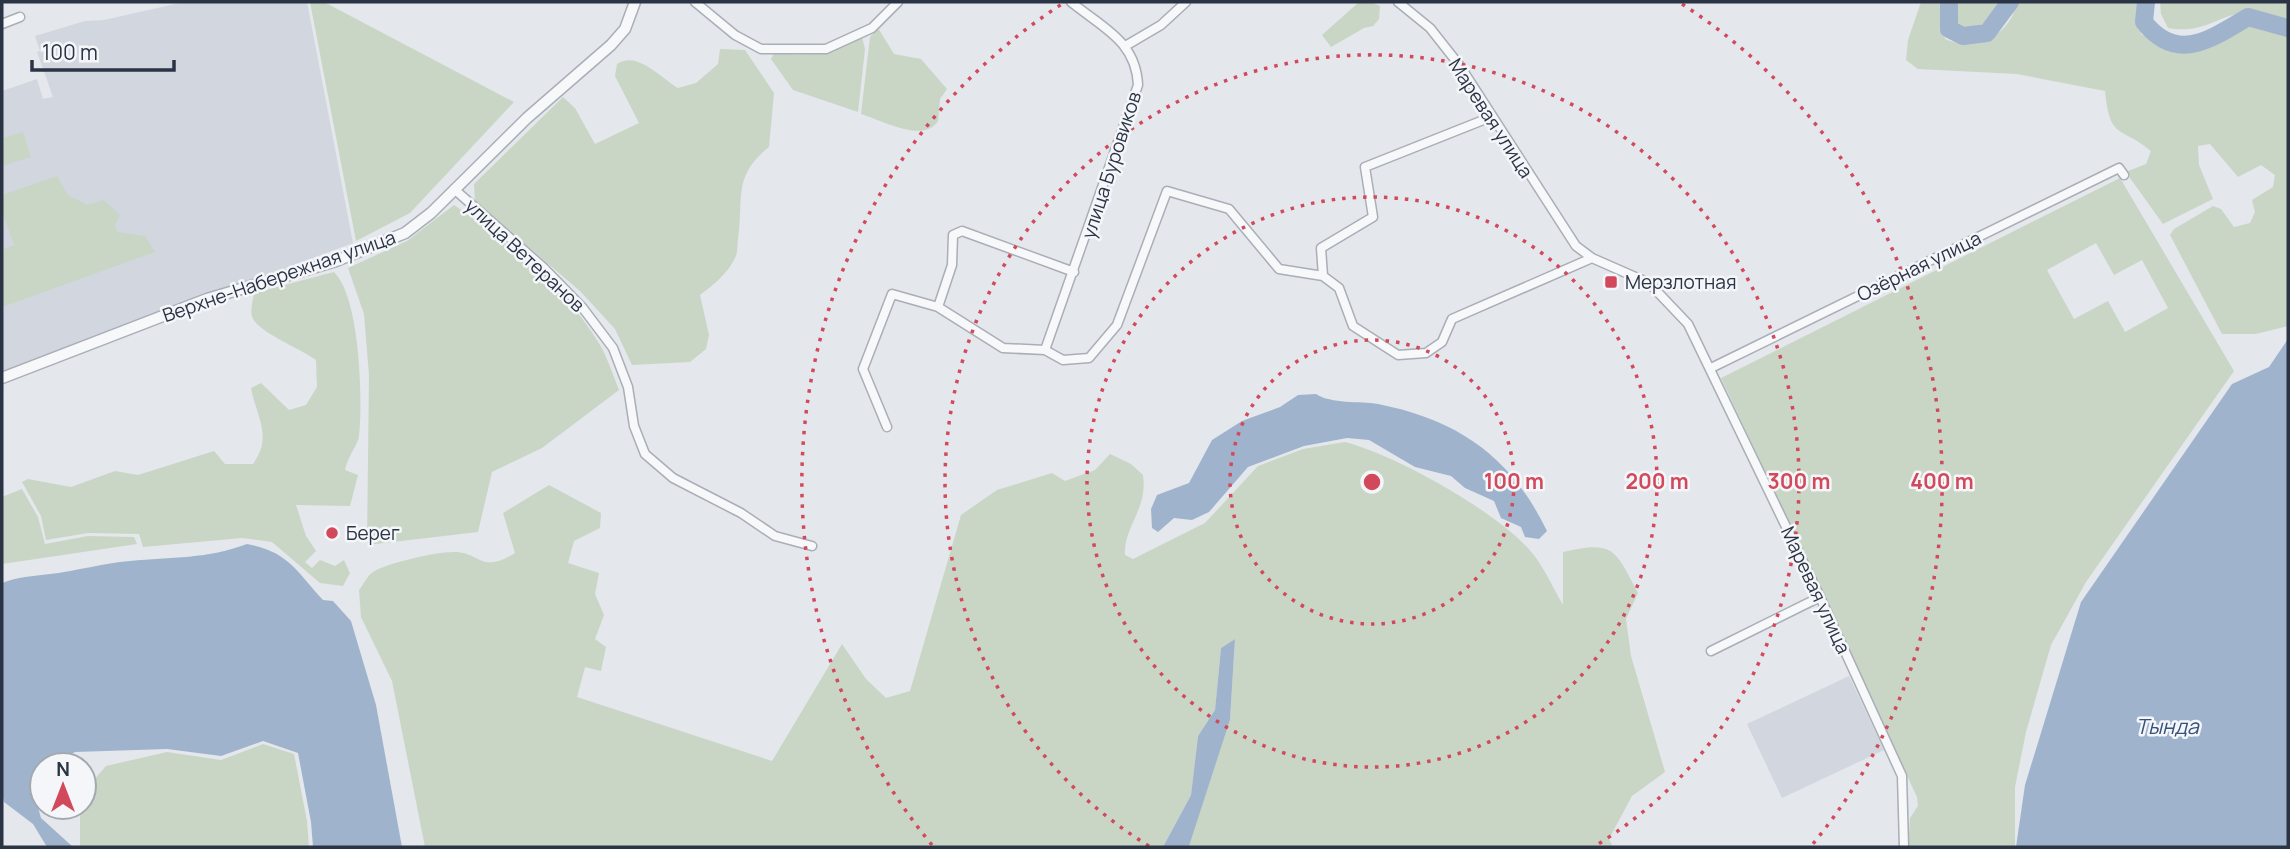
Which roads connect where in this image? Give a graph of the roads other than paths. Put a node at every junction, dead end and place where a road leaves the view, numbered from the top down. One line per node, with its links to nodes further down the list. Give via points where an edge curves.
1 (635, 2): 12 (street, Верхне-Набережная улица, via 625,29 611,45)
2 (695, 2): 3 (street, via 735,35 761,49 826,49 872,28)
3 (898, 2)
4 (1071, 2): 9 (street)
5 (1186, 2): 9 (street)
6 (1398, 2): 10 (street, Маревая улица, via 1430,28)
7 (20, 17): 8 (street)
8 (2, 24)
9 (1126, 45): 14 (street, улица Буровиков, via 1137,66 1138,85)
10 (1491, 117): 13 (street, Маревая улица, via 1576,246); 15 (street, via 1365,167 1373,217 1321,248)
11 (2124, 175): 18 (street, Озёрная улица, via 2119,168)
12 (454, 190): 19 (street, Верхне-Набережная улица, via 388,242 207,299); 21 (street, улица Ветеранов, via 544,268 613,348 645,454 673,478 775,536)
13 (1592, 258): 15 (street, via 1452,320 1443,342 1426,353 1398,355 1353,326 1339,288); 18 (street, Маревая улица, via 1649,283 1688,324)
14 (1074, 272): 16 (street, via 962,231 953,235 951,265); 17 (street, улица Буровиков)
15 (1324, 276): 17 (street, via 1279,269 1229,209 1167,191 1117,325 1089,358 1063,360)
16 (939, 307): 17 (street, via 1003,348); 20 (street, via 892,294 863,369)
17 (1045, 350)
18 (1711, 368): 22 (street, Маревая улица)
19 (2, 378)
20 (887, 427)
21 (812, 546)
22 (1820, 597): 23 (street); 24 (street, Маревая улица, via 1902,776)
23 (1711, 650)
24 (1904, 847)

